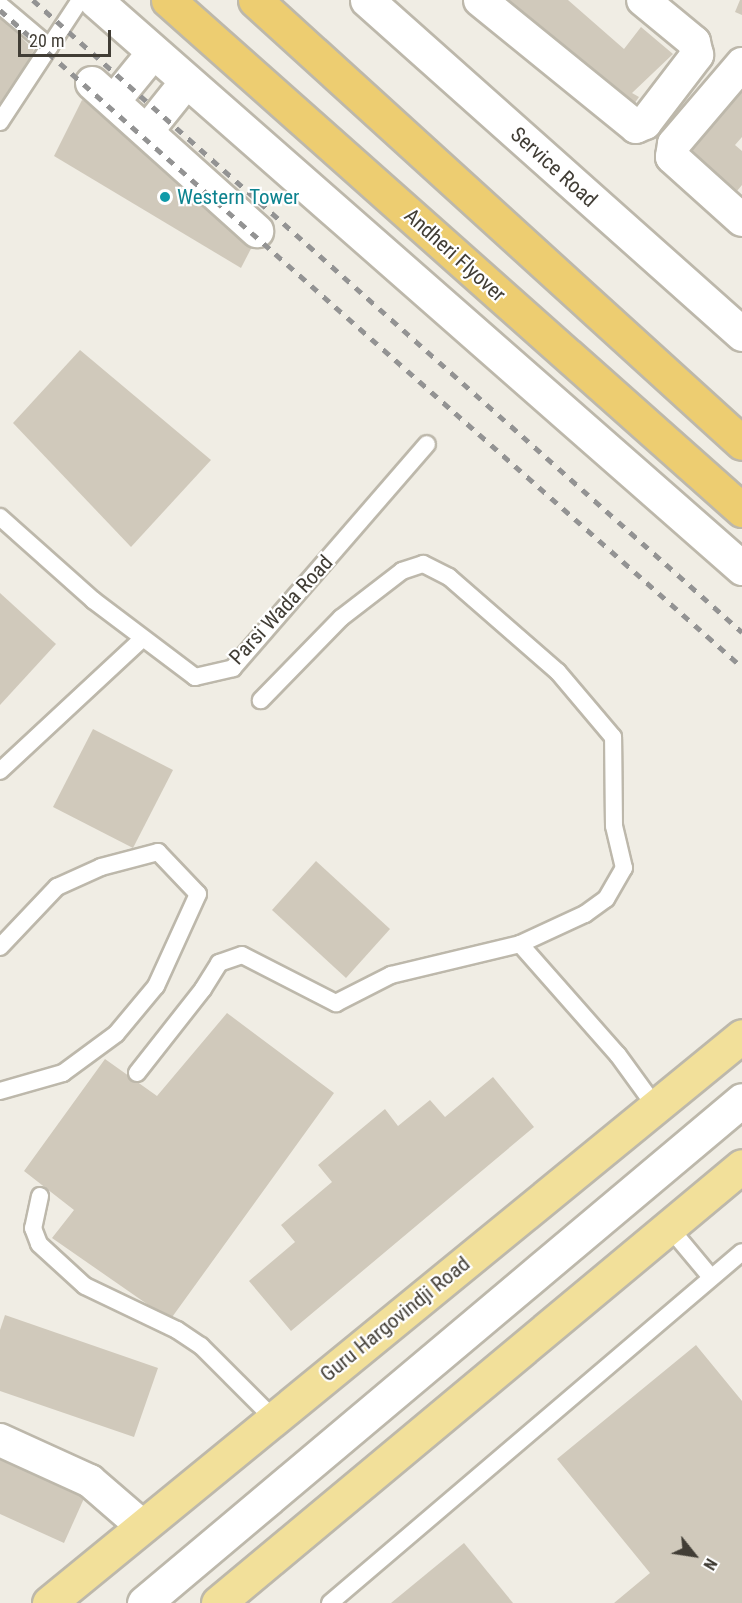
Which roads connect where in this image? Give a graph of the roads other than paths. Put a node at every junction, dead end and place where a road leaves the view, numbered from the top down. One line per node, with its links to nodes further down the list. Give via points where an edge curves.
1 (80, 0): 9 (lane)
2 (95, 0): 10 (street)
3 (168, 0): 20 (highway, Andheri Flyover)
4 (255, 0): 18 (highway)
5 (366, 0): 17 (street, Service Road)
6 (480, 0): 7 (street, via 636,127 645,123 697,54 694,42)
7 (643, 0)
8 (0, 4): 9 (lane)
9 (50, 47): 13 (lane)
10 (154, 52): 12 (street); 14 (street, via 103,92)
11 (742, 64): 15 (street, via 674,144 672,157)
12 (187, 81): 14 (street); 22 (street)
13 (0, 122)
14 (147, 131): 16 (street)
15 (742, 220)
16 (257, 231)
17 (742, 334)
18 (742, 443)
19 (427, 444): 23 (lane, Parsi Wada Road, via 232,668 195,677)
20 (742, 510)
21 (0, 518): 23 (lane, Parsi Wada Road, via 93,600)
22 (742, 568)
23 (143, 638): 25 (lane)
24 (261, 700): 26 (lane, via 341,618 402,571 423,564 449,577 558,672 613,737 614,826 624,868 616,886 592,909)
25 (0, 771)
26 (520, 944): 29 (lane, via 390,975 336,1003 242,955 219,963); 32 (lane, via 618,1055)
27 (0, 947): 30 (lane, via 57,887 101,867 158,852 198,894 156,986 116,1034 63,1073)
28 (742, 1036): 32 (main road, Guru Hargovindji Road)
29 (137, 1073)
30 (0, 1092)
31 (742, 1100): 42 (street)
32 (656, 1106): 38 (main road, Guru Hargovindji Road)
33 (742, 1166): 35 (main road)
34 (40, 1196): 38 (lane, via 33,1228 39,1244 85,1287 177,1330 201,1346)
35 (669, 1227): 37 (lane); 43 (main road)
36 (742, 1251): 37 (lane)
37 (710, 1276): 44 (lane)
38 (273, 1418): 40 (main road, Guru Hargovindji Road)
39 (0, 1440): 40 (street, via 90,1480)
40 (141, 1525): 41 (main road, Guru Hargovindji Road)
41 (49, 1603)
42 (144, 1603)
43 (218, 1603)
44 (330, 1603)

